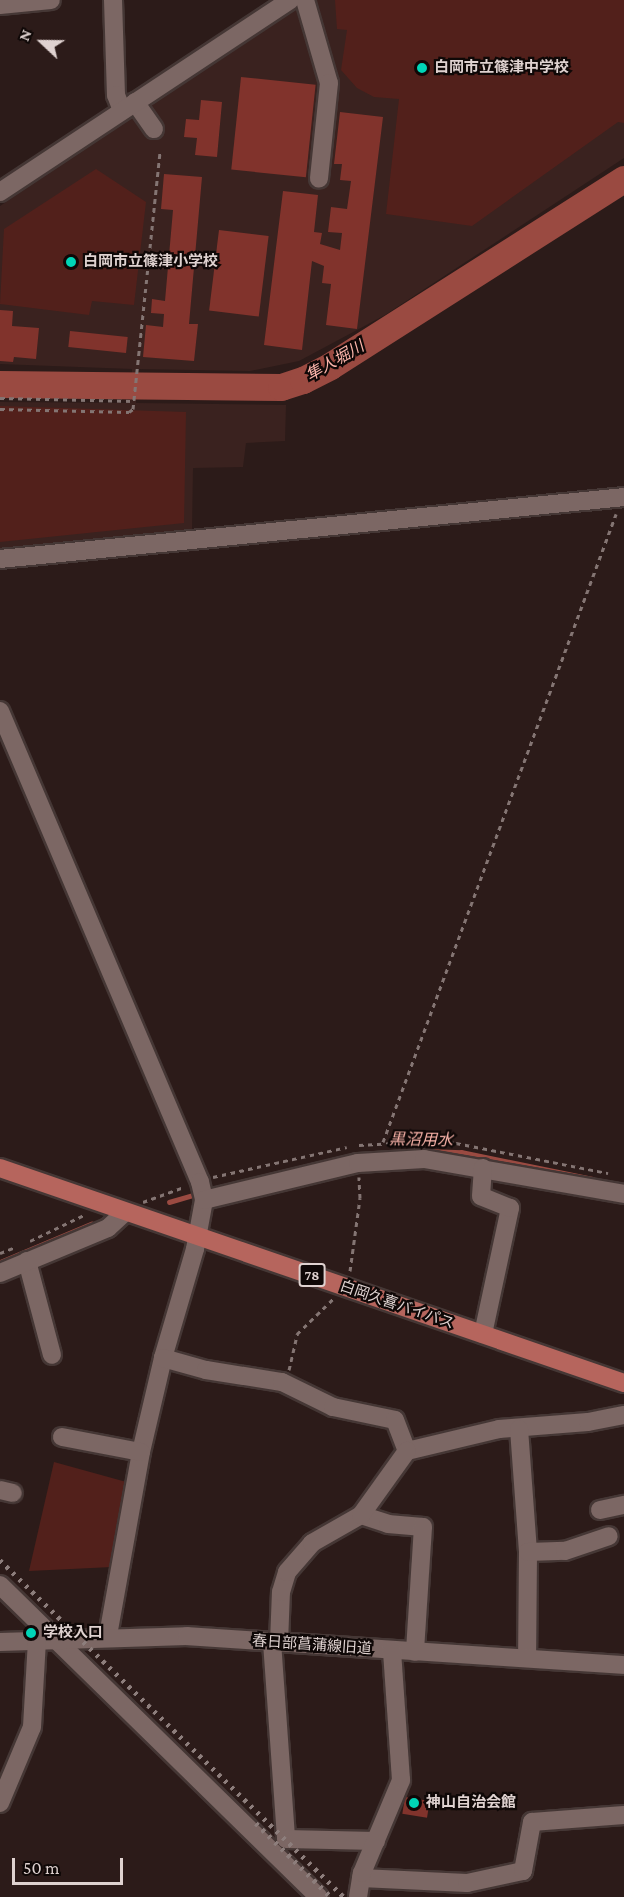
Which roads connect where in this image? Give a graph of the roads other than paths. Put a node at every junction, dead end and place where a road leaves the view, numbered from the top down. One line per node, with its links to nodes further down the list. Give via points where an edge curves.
1 (51, 0): 5 (street)
2 (113, 0): 6 (street, via 116,95)
3 (290, 0): 6 (street)
4 (305, 0): 8 (street, via 328,84)
5 (0, 5)
6 (129, 107): 7 (street); 9 (street)
7 (154, 129)
8 (319, 178)
9 (0, 192)
10 (623, 497): 11 (street)
11 (0, 559)
12 (0, 711): 16 (street, via 200,1182)
13 (0, 1168): 17 (main road, 白岡久喜バイパス / 78)
14 (483, 1168): 15 (street); 16 (street, via 424,1159 358,1163); 21 (street, via 481,1197 510,1208)
15 (624, 1194)
16 (204, 1200): 18 (street)
17 (124, 1212): 18 (main road, 白岡久喜バイパス / 78); 19 (street, via 108,1228)
18 (198, 1236): 21 (main road, 白岡久喜バイパス / 78); 23 (street)
19 (27, 1261): 20 (street); 22 (street)
20 (0, 1273)
21 (483, 1334): 24 (main road, 白岡久喜バイパス / 78)
22 (51, 1355)
23 (163, 1358): 28 (street, via 206,1371 287,1383 333,1407 395,1420); 29 (street)
24 (624, 1383)
25 (624, 1415): 26 (street)
26 (519, 1429): 28 (street, via 499,1429); 34 (street)
27 (62, 1437): 29 (street)
28 (407, 1451): 32 (street)
29 (141, 1452): 36 (street)
30 (624, 1505): 31 (street)
31 (600, 1510)
32 (361, 1515): 39 (street, via 312,1543 287,1572); 41 (street, via 388,1524 423,1527)
33 (609, 1536): 34 (street, via 566,1551)
34 (528, 1552): 42 (street)
35 (0, 1586): 37 (street)
36 (108, 1636): 37 (street, 春日部菖蒲線旧道); 39 (street, 春日部菖蒲線旧道)
37 (45, 1639): 38 (street, 春日部菖蒲線旧道); 44 (street, via 32,1727); 48 (street)
38 (0, 1641)
39 (275, 1642): 40 (street, 春日部菖蒲線旧道); 46 (street, via 286,1839)
40 (392, 1650): 41 (street, 春日部菖蒲線旧道); 46 (street, via 401,1780)
41 (415, 1652): 42 (street, 春日部菖蒲線旧道)
42 (527, 1657): 43 (street, 春日部菖蒲線旧道)
43 (624, 1665)
44 (0, 1803)
45 (624, 1815): 47 (street, via 532,1822 523,1871 467,1883)
46 (376, 1841): 47 (street)
47 (361, 1878): 49 (street)
48 (319, 1897)
49 (358, 1897)

